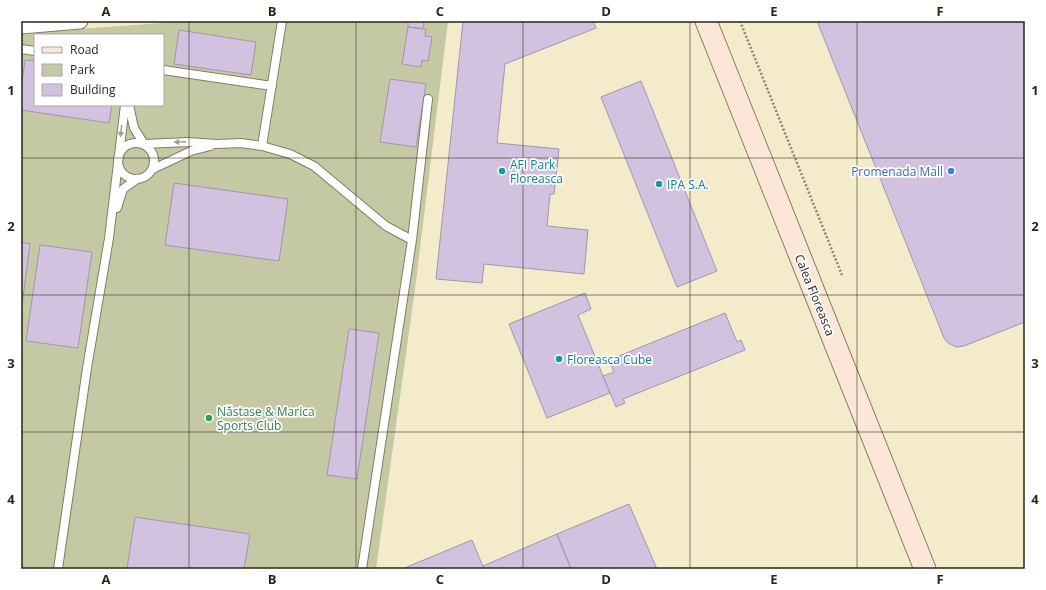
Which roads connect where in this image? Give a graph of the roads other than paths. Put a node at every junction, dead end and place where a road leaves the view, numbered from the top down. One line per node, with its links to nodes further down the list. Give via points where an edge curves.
1 (80, 21): 4 (street)
2 (282, 21): 8 (lane)
3 (706, 21): 22 (main road, Calea Floreasca)
4 (21, 26)
5 (21, 49): 6 (lane)
6 (34, 51)
7 (164, 70): 8 (lane)
8 (272, 86): 14 (lane)
9 (428, 99): 19 (lane)
10 (125, 106): 15 (lane, one-way to 15)
11 (129, 106): 12 (lane, via 134,128)
12 (144, 144): 13 (lane, one-way to 12); 15 (lane, via 128,145 121,150); 16 (lane, via 152,150 155,159)
13 (217, 144): 14 (lane, via 241,143); 16 (lane, via 191,151)
14 (262, 146): 19 (lane, via 290,154 314,166 386,226)
15 (118, 158): 17 (lane, via 122,173); 18 (lane)
16 (153, 169): 17 (lane, via 147,176)
17 (137, 180): 18 (lane, via 124,189 118,202)
18 (110, 238): 20 (lane, via 86,368)
19 (412, 240): 21 (lane)
20 (58, 569)
21 (362, 569)
22 (925, 569)

